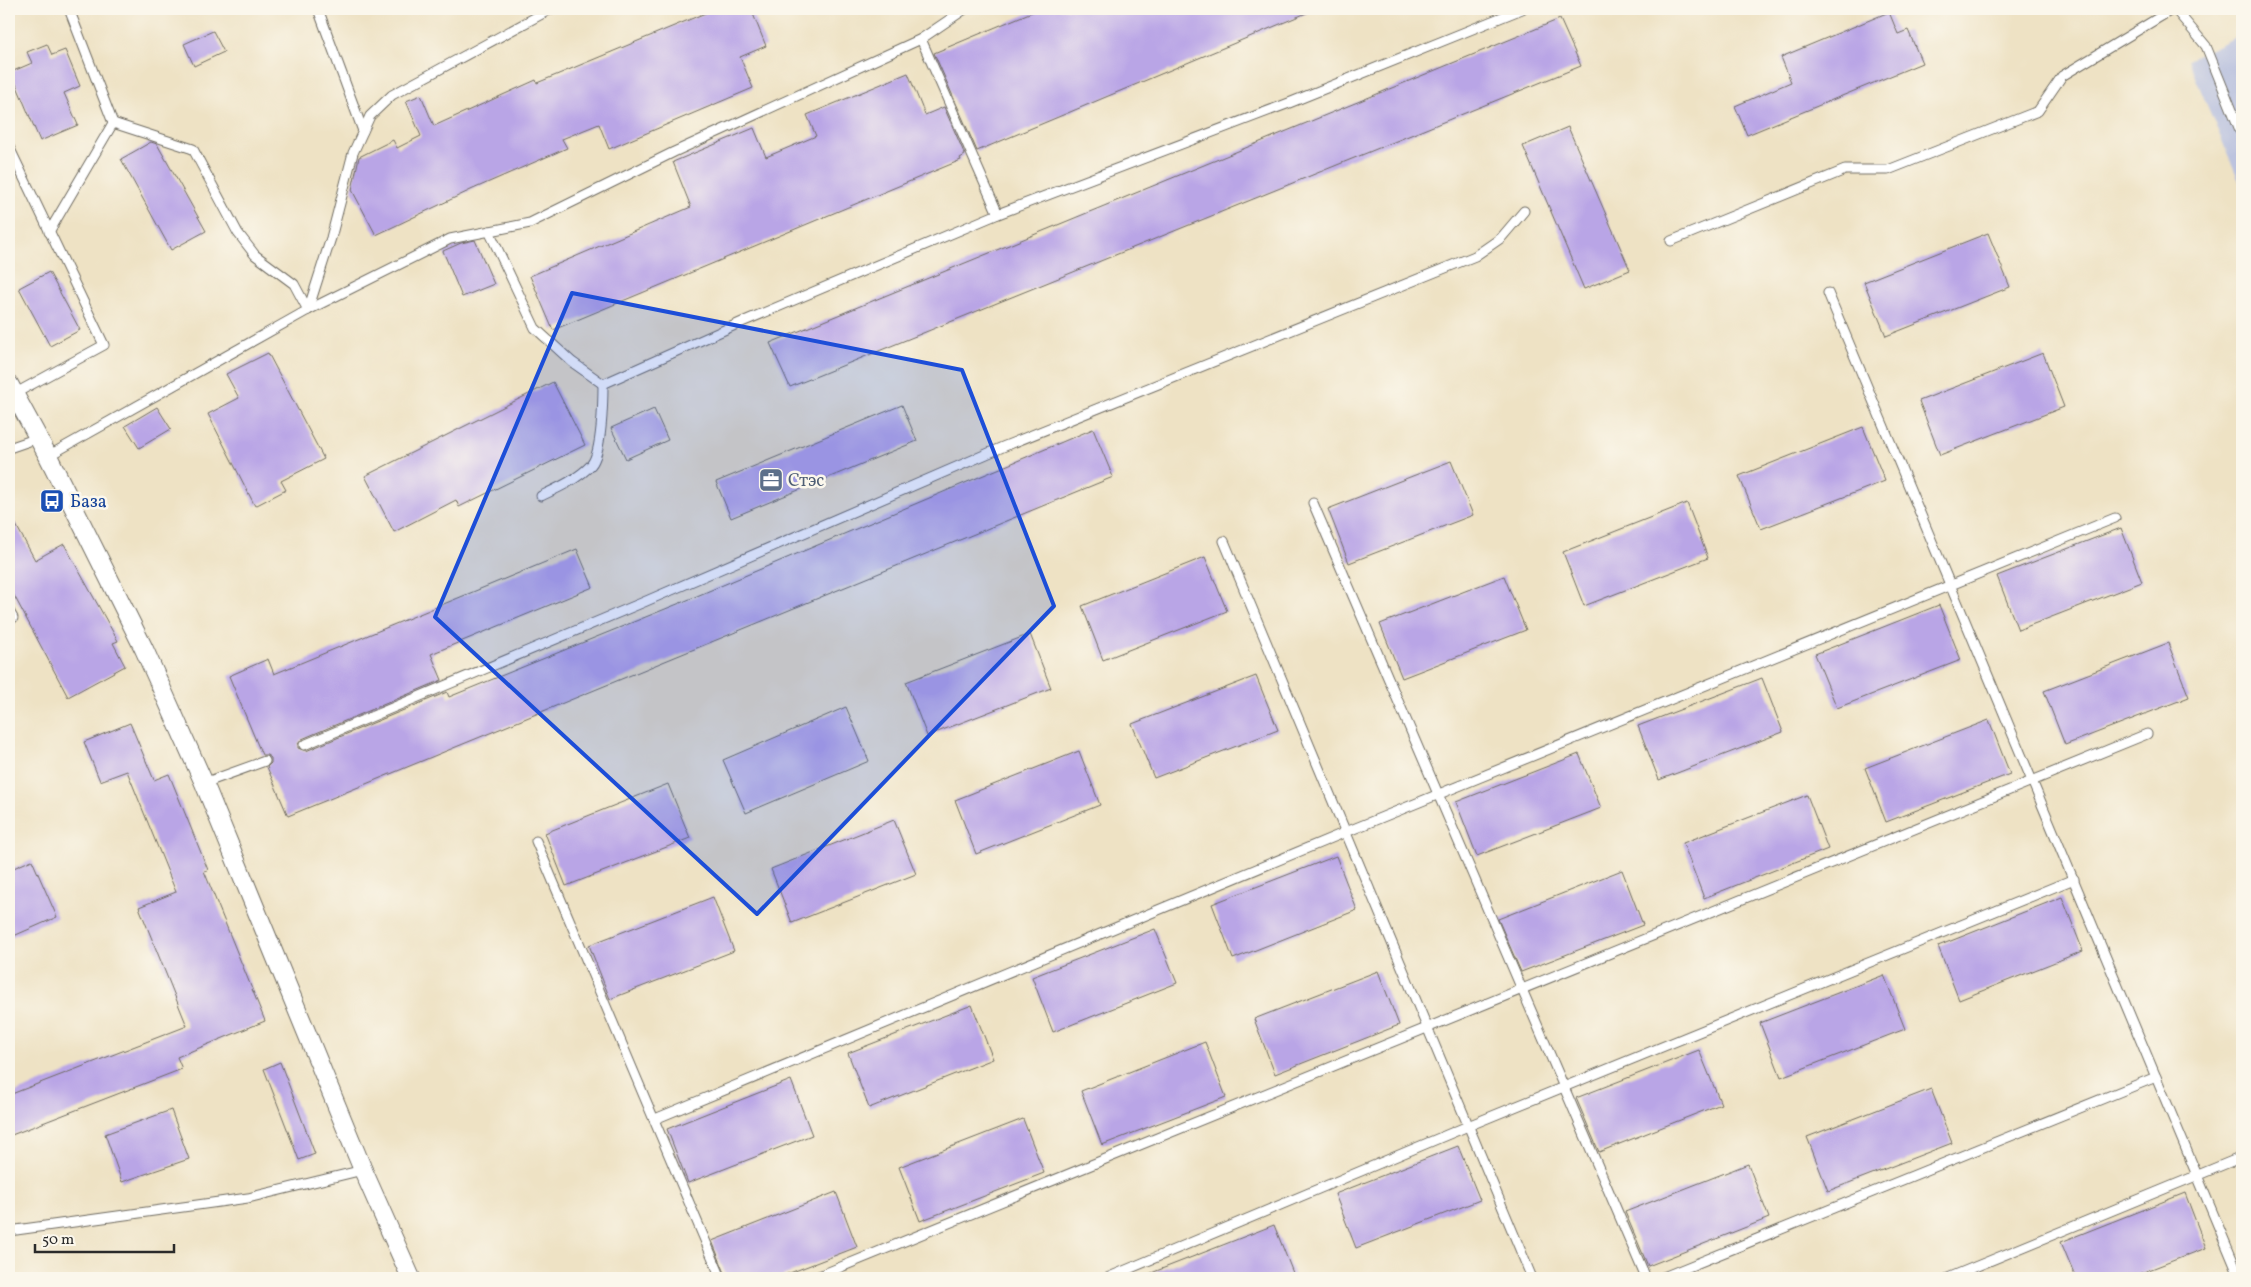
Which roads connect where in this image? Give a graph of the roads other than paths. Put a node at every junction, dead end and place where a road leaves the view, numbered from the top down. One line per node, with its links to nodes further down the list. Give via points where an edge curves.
1 (69, 9): 8 (lane)
2 (318, 9): 9 (lane)
3 (965, 9): 7 (lane)
4 (1522, 9): 13 (lane, via 1289,103)
5 (2174, 9): 10 (lane, via 2206,46); 16 (lane, via 2062,76 2038,111 1888,170 1845,170)
6 (545, 10): 9 (lane, via 392,95 370,116)
7 (922, 39): 13 (lane); 14 (lane, via 674,152 530,223)
8 (113, 123): 15 (lane); 18 (lane, via 192,149 238,233 255,255 294,284)
9 (363, 131): 18 (lane, via 353,153)
10 (2242, 135)
11 (9, 147): 15 (lane)
12 (1524, 211): 32 (lane, via 1501,238 1474,256 1005,446)
13 (998, 214): 19 (lane)
14 (489, 231): 18 (lane, via 450,239); 19 (lane, via 535,328 572,362)
15 (50, 232): 20 (lane, via 104,345)
16 (1671, 241)
17 (1828, 293): 28 (lane)
18 (308, 310): 23 (lane)
19 (603, 384): 24 (lane, via 602,430 592,464 567,483)
20 (11, 389): 21 (street)
21 (38, 438): 22 (lane); 23 (street)
22 (9, 448)
23 (48, 456): 35 (street, via 144,649)
24 (541, 496)
25 (1313, 503): 36 (lane)
26 (2115, 518): 28 (lane)
27 (1224, 541): 37 (lane)
28 (1951, 585): 34 (lane); 36 (lane)
29 (9, 611): 30 (lane, via 13,618)
30 (9, 620)
31 (2147, 734): 34 (lane)
32 (304, 745)
33 (265, 761): 35 (lane)
34 (2032, 780): 39 (lane); 40 (lane)
35 (204, 783): 47 (street)
36 (1439, 795): 37 (lane); 40 (lane)
37 (1346, 832): 41 (lane); 44 (lane)
38 (536, 841): 44 (lane)
39 (2074, 879): 42 (lane); 43 (lane)
40 (1522, 990): 41 (lane); 43 (lane)
41 (1428, 1028): 45 (lane); 52 (lane)
42 (2156, 1077): 48 (lane); 56 (lane)
43 (1564, 1088): 45 (lane); 55 (lane)
44 (655, 1119): 51 (lane)
45 (1468, 1126): 53 (lane); 54 (lane)
46 (2242, 1157): 48 (lane)
47 (363, 1170): 49 (lane, via 248,1198); 50 (street)
48 (2198, 1177): 57 (lane); 58 (lane)
49 (9, 1231)
50 (411, 1278)
51 (721, 1278)
52 (814, 1278)
53 (1107, 1278)
54 (1532, 1278)
55 (1646, 1278)
56 (1661, 1278)
57 (1948, 1278)
58 (2240, 1278)

